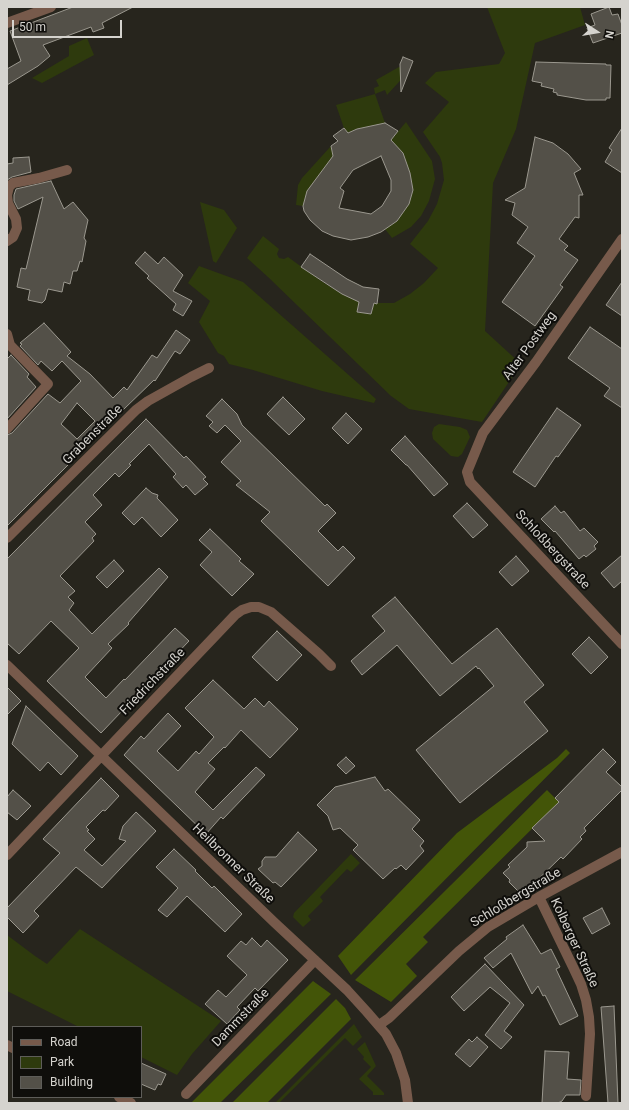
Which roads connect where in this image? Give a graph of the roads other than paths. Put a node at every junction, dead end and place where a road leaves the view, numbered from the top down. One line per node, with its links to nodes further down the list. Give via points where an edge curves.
1 (51, 7): 2 (street)
2 (7, 22)
3 (67, 170): 5 (street, via 9,186 8,203 18,228 13,238)
4 (622, 239): 10 (street, Alter Postweg, via 483,433)
5 (7, 242)
6 (7, 334): 7 (street)
7 (8, 347): 9 (street, via 48,384)
8 (209, 368): 11 (street, Grabenstraße, via 136,410)
9 (7, 429)
10 (467, 472): 12 (street, Schloßbergstraße, via 470,482)
11 (7, 538)
12 (622, 644)
13 (7, 665): 15 (street, Heilbronner Straße)
14 (331, 666): 15 (street, Friedrichstraße, via 271,612 259,607 246,608 235,615)
15 (102, 755): 17 (street, Friedrichstraße); 19 (street, Heilbronner Straße)
16 (622, 852): 18 (street, Schloßbergstraße)
17 (7, 855)
18 (539, 897): 20 (street, Schloßbergstraße, via 488,927); 22 (street, Kolberger Straße, via 586,1000 590,1034)
19 (314, 960): 20 (street, Heilbronner Straße, via 347,990); 21 (street, Dammstraße)
20 (379, 1025): 25 (street, Heilbronner Straße, via 400,1062)
21 (186, 1094)
22 (586, 1096)
23 (120, 1098): 24 (street)
24 (131, 1103)
25 (408, 1103)

